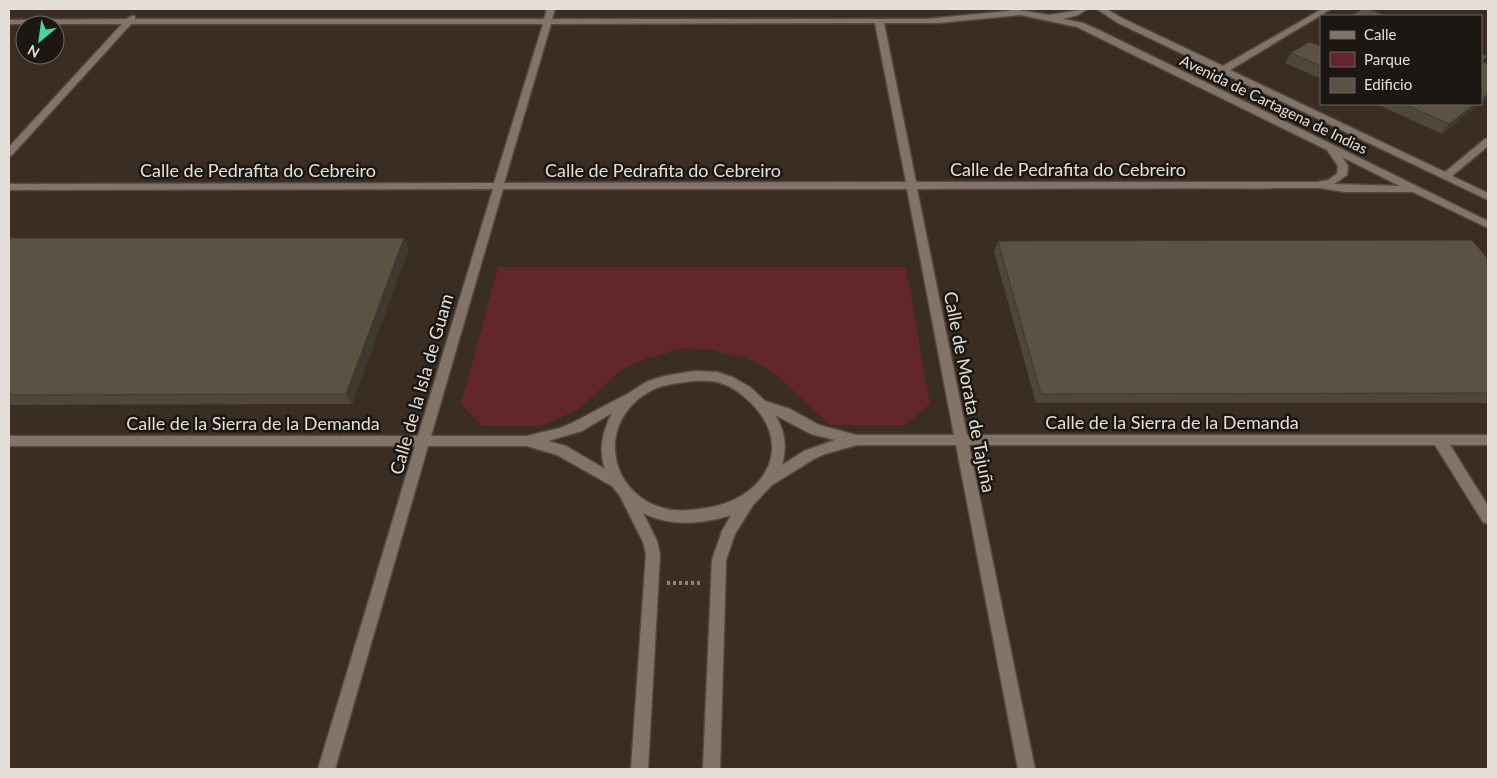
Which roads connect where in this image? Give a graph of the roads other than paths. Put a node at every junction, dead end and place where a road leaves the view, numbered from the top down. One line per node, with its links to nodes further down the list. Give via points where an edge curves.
1 (972, 9): 7 (street, via 927,16)
2 (1008, 9): 6 (street)
3 (1083, 9): 9 (street, via 1072,14)
4 (1101, 9): 13 (street, Avenida de Cartagena de Indias)
5 (1327, 9): 13 (street)
6 (1021, 13): 9 (street); 11 (street, via 954,20)
7 (549, 15): 10 (street); 11 (street); 20 (street, Calle de la Isla de Guam)
8 (9, 16): 10 (street)
9 (1045, 17): 15 (street, Avenida de Cartagena de Indias, via 1080,24 1098,32)
10 (132, 19): 12 (street); 16 (street)
11 (879, 21): 18 (street, Calle de Morata de Tajuña)
12 (9, 22)
13 (1223, 70): 17 (street, Avenida de Cartagena de Indias)
14 (1488, 141): 17 (street)
15 (1330, 147): 19 (street, Calle de Pedrafita do Cebreiro, via 1343,166 1342,175); 22 (street, Avenida de Cartagena de Indias)
16 (9, 153)
17 (1446, 177): 23 (street, Avenida de Cartagena de Indias)
18 (911, 185): 19 (street, Calle de Pedrafita do Cebreiro); 20 (street, Calle de Pedrafita do Cebreiro); 28 (street, Calle de Morata de Tajuña)
19 (1317, 185): 22 (street, Calle de Pedrafita do Cebreiro)
20 (498, 186): 21 (street, Calle de Pedrafita do Cebreiro); 31 (street, Calle de la Isla de Guam)
21 (9, 187)
22 (1418, 191): 24 (street, Avenida de Cartagena de Indias)
23 (1488, 197)
24 (1488, 225)
25 (637, 393): 26 (street, via 674,378 718,378 742,387); 32 (street, Calle de la Sierra de la Demanda, via 577,427); 35 (street, via 617,415 607,436 607,457)
26 (762, 405): 27 (street, Calle de la Sierra de la Demanda, via 816,430); 34 (street, via 774,422 779,442 776,464)
27 (856, 440): 28 (street, Calle de la Sierra de la Demanda); 34 (street, Calle de la Sierra de la Demanda, via 822,449)
28 (962, 440): 29 (street, Calle de la Sierra de la Demanda); 42 (street, Calle de Morata de Tajuña)
29 (1439, 440): 30 (street, Calle de la Sierra de la Demanda); 38 (street)
30 (1488, 440)
31 (422, 441): 32 (street, Calle de la Sierra de la Demanda); 33 (street, Calle de la Sierra de la Demanda); 39 (street, Calle de la Isla de Guam)
32 (527, 441): 35 (street, Calle de la Sierra de la Demanda, via 561,450)
33 (9, 442)
34 (769, 480): 37 (street)
35 (615, 481): 36 (street)
36 (627, 496): 37 (street, via 647,509 671,516 719,512); 40 (street, via 650,541 653,554)
37 (748, 501): 41 (street, via 729,531 719,560)
38 (1488, 518)
39 (326, 769)
40 (638, 769)
41 (712, 769)
42 (1026, 769)

